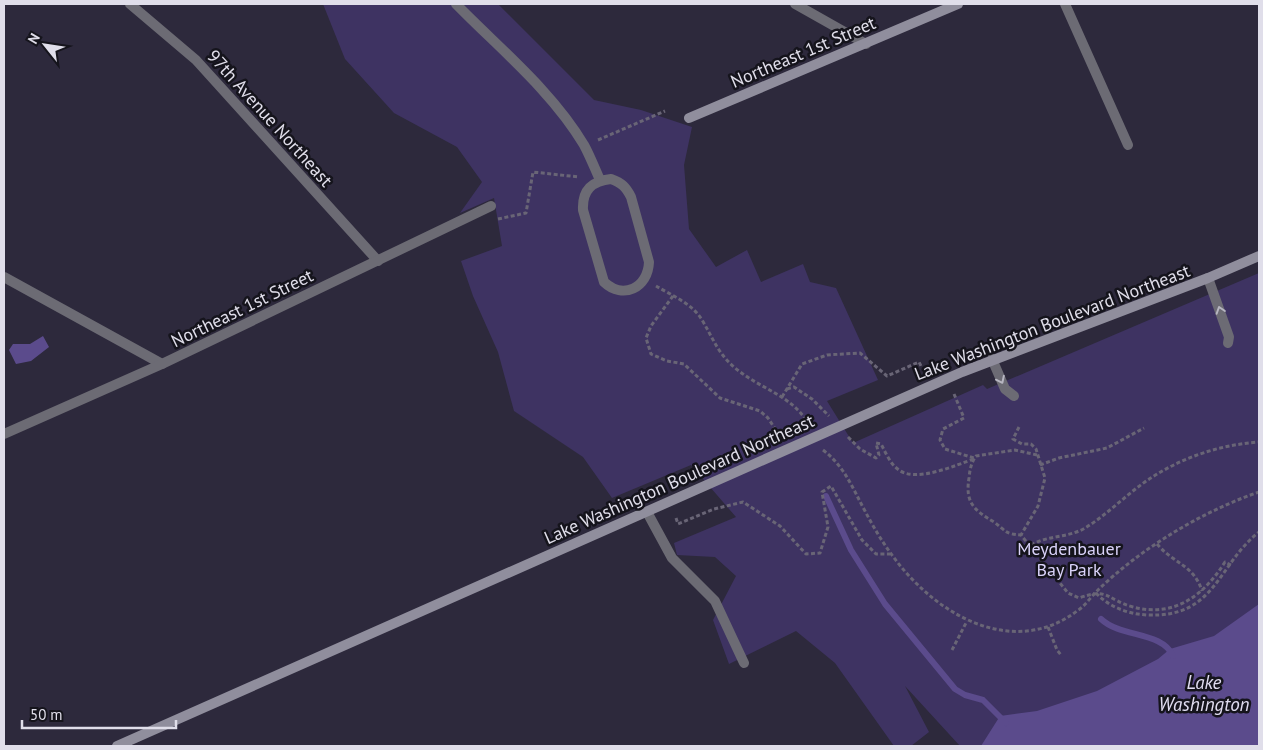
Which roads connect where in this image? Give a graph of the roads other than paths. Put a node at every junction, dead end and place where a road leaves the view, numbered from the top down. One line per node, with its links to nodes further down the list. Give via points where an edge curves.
1 (130, 4): 12 (street, 97th Avenue Northeast, via 196,60)
2 (456, 4): 9 (street, via 544,93 584,146)
3 (795, 4): 6 (street)
4 (958, 4): 6 (main road, Northeast 1st Street)
5 (1065, 4): 8 (street)
6 (866, 44): 7 (main road, Northeast 1st Street)
7 (689, 118)
8 (1128, 145)
9 (600, 180): 9 (street, via 592,184 582,200 600,274 612,289 630,291 645,280 649,262 627,188 611,179)
10 (491, 206): 12 (street, Northeast 1st Street)
11 (1259, 256): 14 (main road, Lake Washington Boulevard Northeast)
12 (378, 261): 17 (street, Northeast 1st Street)
13 (4, 277): 17 (street)
14 (1208, 278): 15 (street, one-way to 14, via 1229,337); 16 (main road, Lake Washington Boulevard Northeast)
15 (1228, 343)
16 (992, 359): 18 (street, one-way to 18, via 1006,389); 20 (main road, Lake Washington Boulevard Northeast)
17 (162, 364): 19 (street, Northeast 1st Street)
18 (1014, 396)
19 (4, 434)
20 (647, 512): 21 (street, via 672,558 714,601); 22 (main road, Lake Washington Boulevard Northeast)
21 (744, 663)
22 (117, 746)

